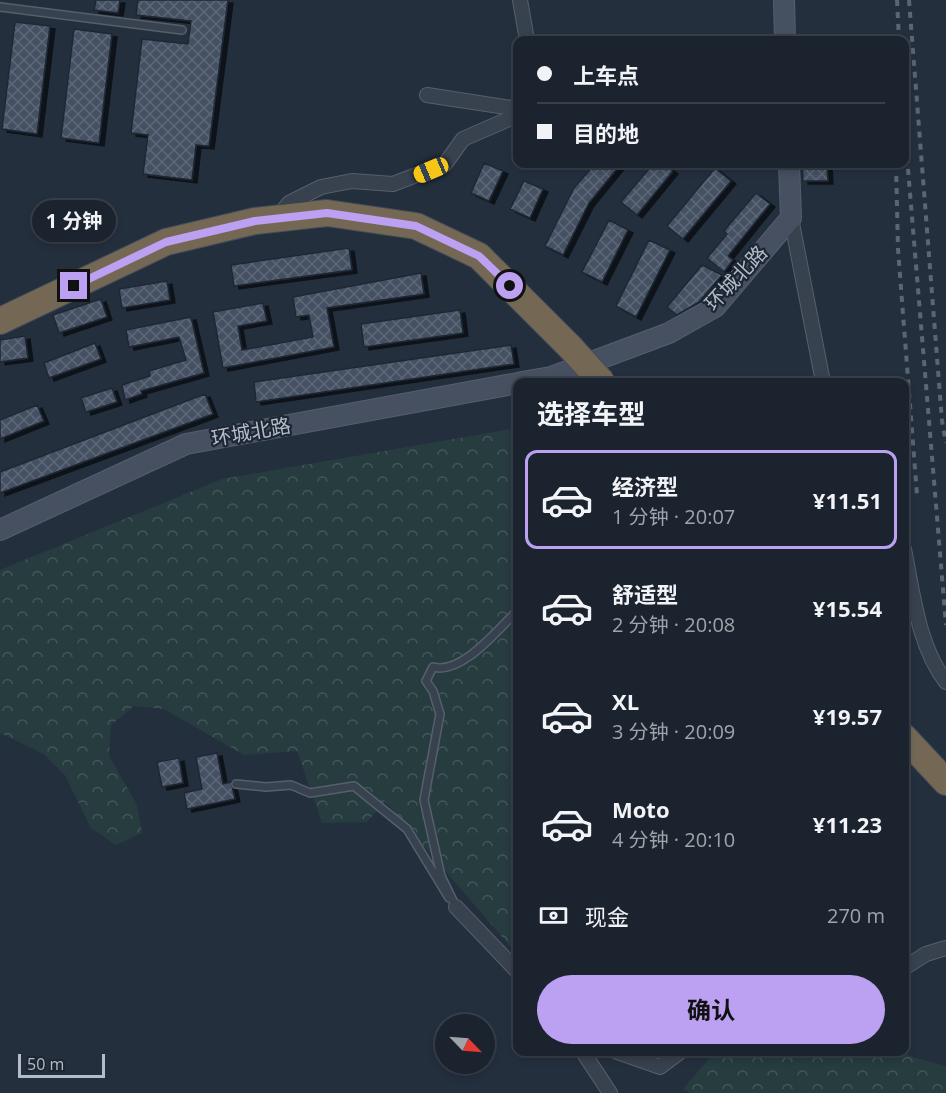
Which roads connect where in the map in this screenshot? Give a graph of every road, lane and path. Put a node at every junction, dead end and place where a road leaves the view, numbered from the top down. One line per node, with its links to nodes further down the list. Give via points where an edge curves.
1 (520, 0): 5 (street)
2 (784, 0): 6 (street)
3 (0, 7): 4 (lane)
4 (182, 30)
5 (526, 36)
6 (785, 36)
7 (427, 95): 8 (street)
8 (513, 108)
9 (513, 118): 12 (street, via 463,139 445,164 393,184 352,181 321,186 289,203)
10 (789, 168): 11 (street)
11 (790, 218): 14 (street, 环城北路, via 715,307 669,333); 16 (street)
12 (276, 219): 13 (highway, via 166,242); 15 (highway, bridge, via 327,213 416,226 446,238 479,256)
13 (0, 321)
14 (544, 378)
15 (598, 378)
16 (822, 378)
17 (513, 384): 18 (street, 环城北路, via 186,444)
18 (0, 530)
19 (909, 574): 21 (street, via 932,664)
20 (513, 615): 25 (lane, via 464,662 442,670 433,668 426,681 440,714 424,800 441,876)
21 (946, 682)
22 (909, 742): 23 (highway)
23 (946, 782)
24 (236, 784): 25 (lane, via 291,785 310,793 354,786 407,829 440,888)
25 (456, 907): 28 (street)
26 (946, 948): 27 (street)
27 (909, 965)
28 (513, 967)
29 (586, 1056): 32 (street)
30 (628, 1056): 31 (street, via 660,1067)
31 (675, 1056)
32 (610, 1093)

